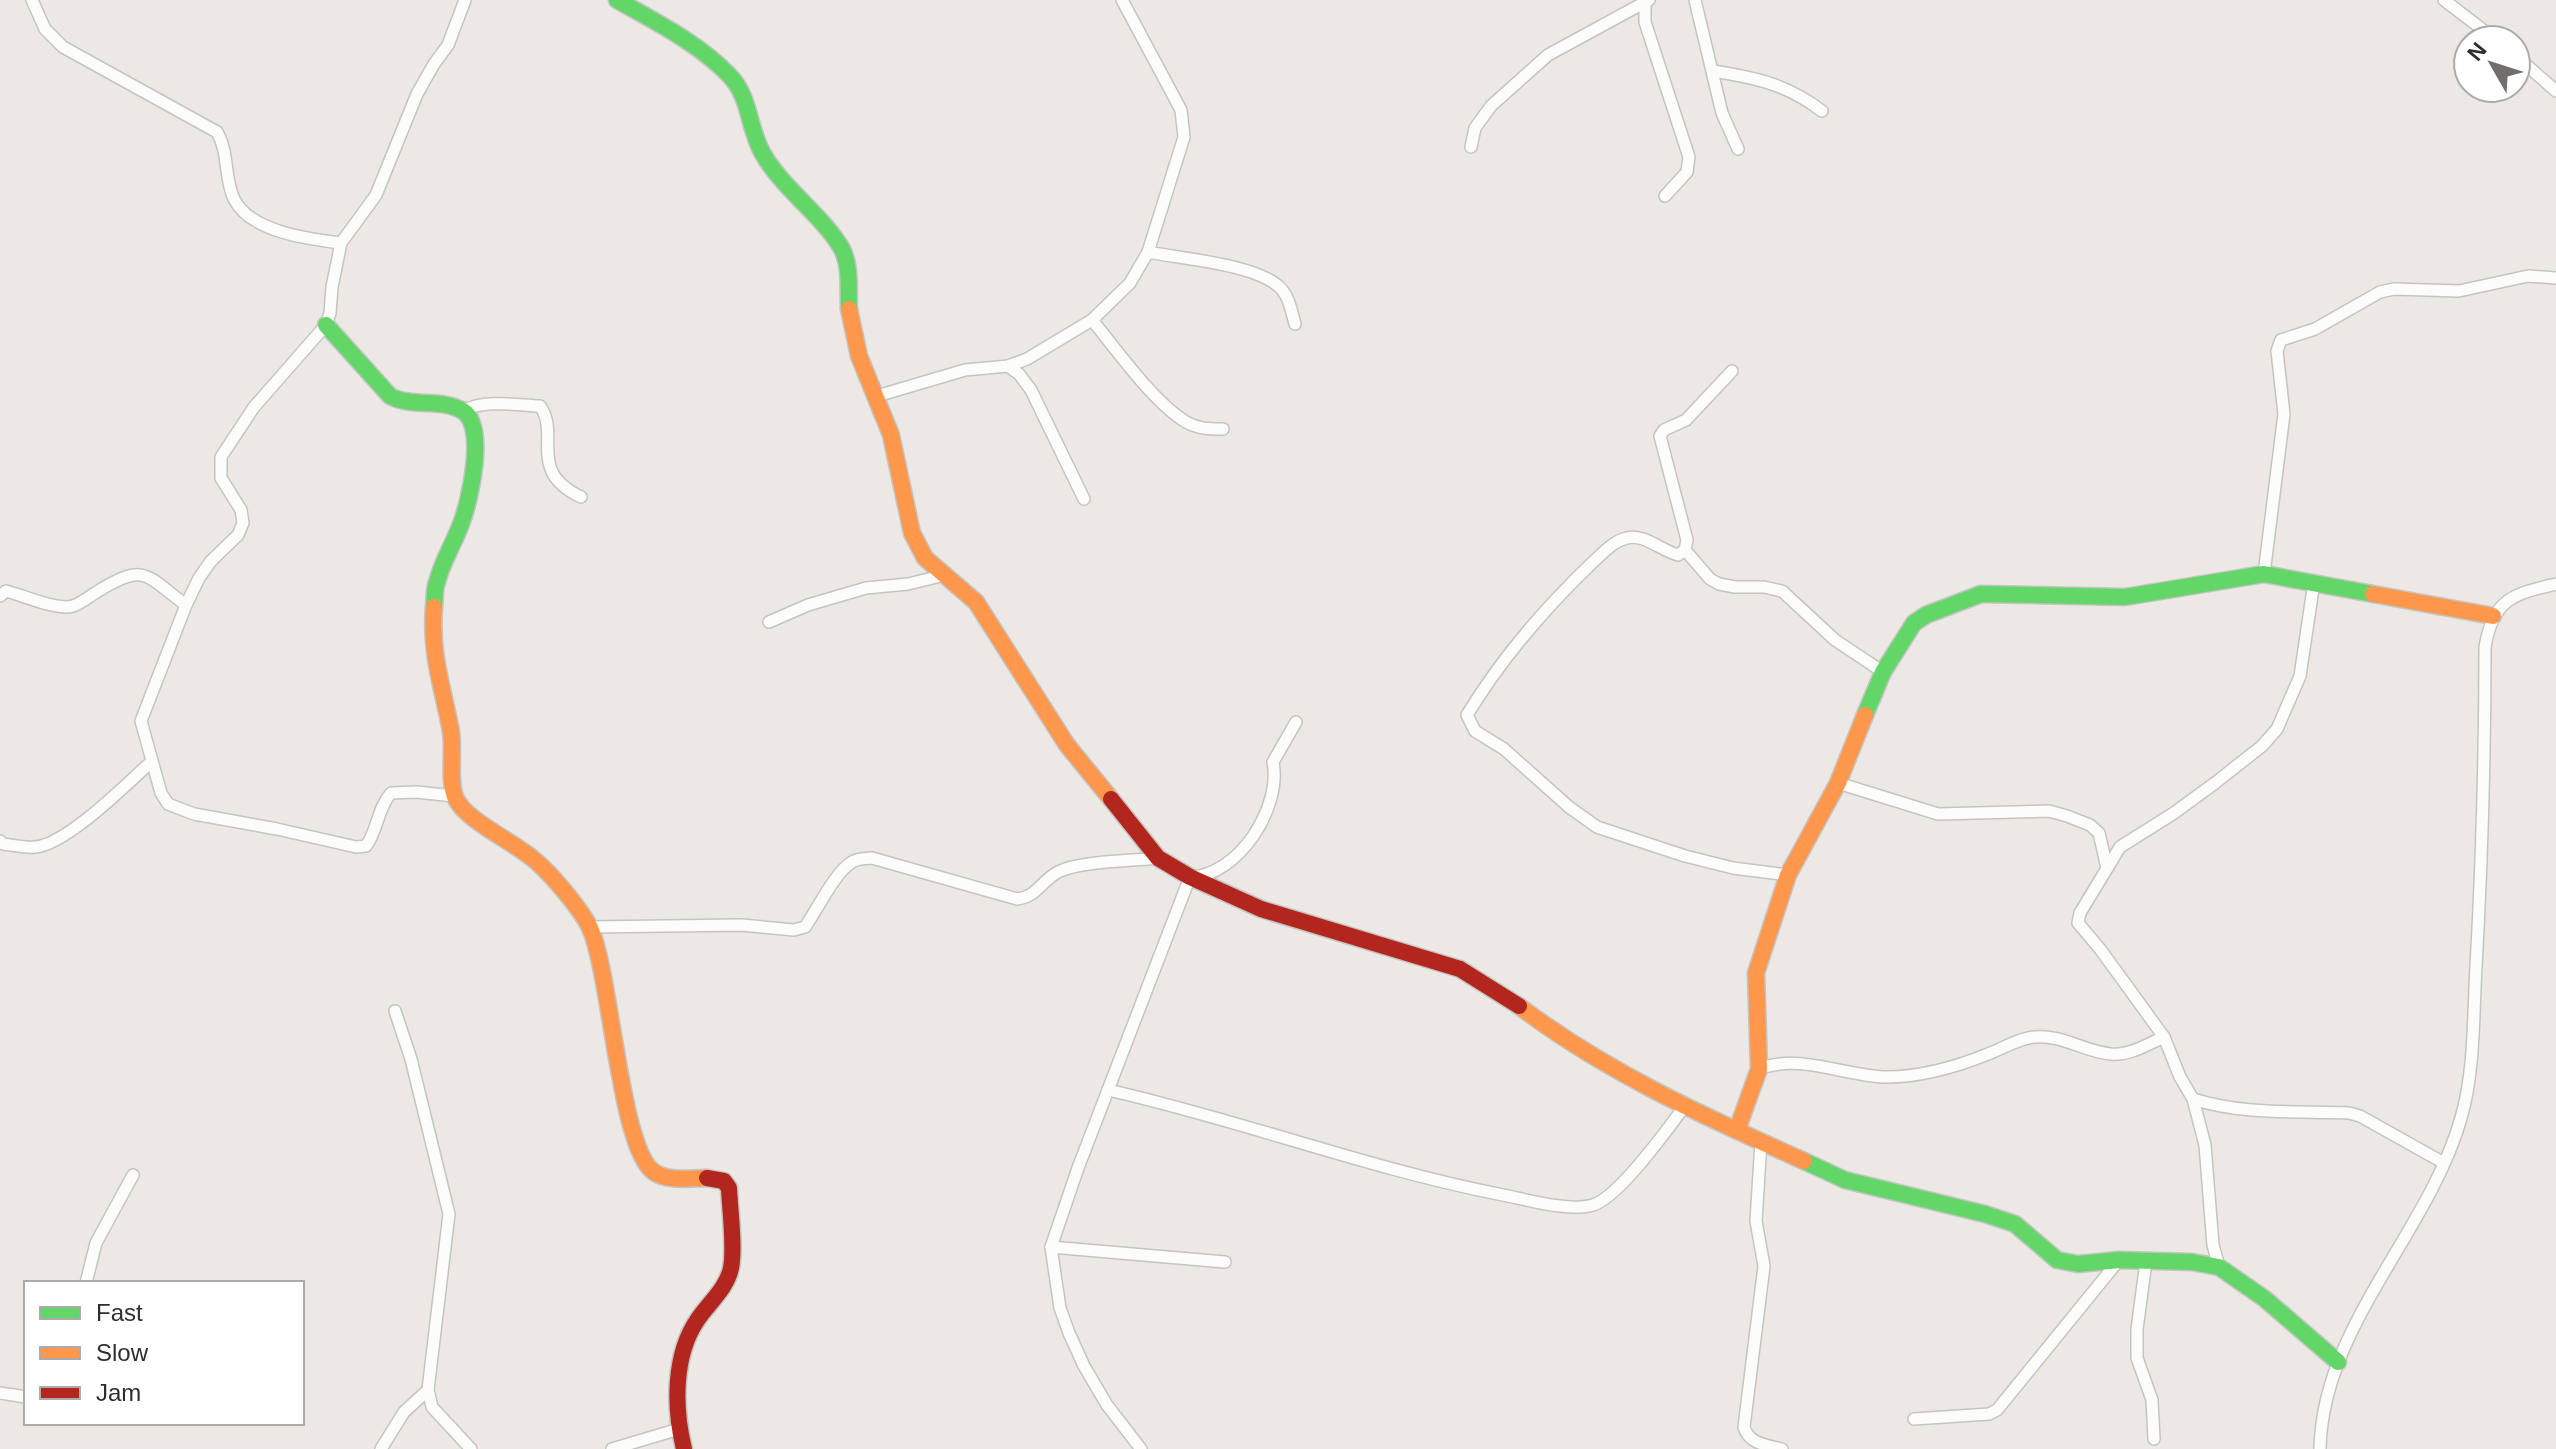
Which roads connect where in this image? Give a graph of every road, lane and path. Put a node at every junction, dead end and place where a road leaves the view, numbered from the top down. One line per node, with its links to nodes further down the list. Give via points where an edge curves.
1 (32, 0): 16 (street, via 45,29 63,47 217,132 234,199 243,211 289,236)
2 (465, 0): 16 (street, via 448,45 417,94 376,195)
3 (617, 0): 24 (street, via 673,33 736,82 764,156 841,247 848,264 849,319)
4 (1122, 0): 17 (street, via 1181,110 1184,137)
5 (1695, 0): 10 (street)
6 (2444, 0): 8 (street)
7 (1647, 1): 13 (street, via 1548,55 1491,106 1475,128); 15 (street, via 1645,22 1689,157 1687,172)
8 (2475, 24)
9 (2532, 70): 11 (street)
10 (1713, 71): 12 (street, via 1784,87); 14 (street, via 1722,113)
11 (2556, 91)
12 (1822, 111)
13 (1471, 147)
14 (1738, 149)
15 (1665, 196)
16 (341, 243): 21 (street)
17 (1148, 252): 19 (street, via 1130,283); 20 (street, via 1256,272 1279,285)
18 (2556, 278): 30 (street, via 2528,276 2459,291 2380,292 2315,329 2281,340 2277,351 2284,414)
19 (1092, 320): 22 (street); 26 (street, via 1186,422)
20 (1295, 324)
21 (326, 325): 25 (street, via 390,396); 35 (street, via 254,407 221,457 221,478 243,523 199,578)
22 (1008, 366): 24 (street, via 965,370); 28 (street, via 1031,390)
23 (1732, 371): 29 (street, via 1686,420 1660,436 1687,540)
24 (877, 396): 31 (street, via 912,533 925,558)
25 (463, 411): 27 (street, via 471,406 540,406 555,477); 42 (street, via 475,431 473,471 462,522 436,583 433,622 436,670 451,734)
26 (1223, 429)
27 (581, 497)
28 (1084, 499)
29 (1685, 550): 38 (street, via 1719,584 1782,591 1835,640); 46 (street, via 1669,553 1640,537 1612,546 1556,597 1467,715 1475,731 1597,827 1697,859)
30 (2264, 574): 32 (street); 38 (street, via 2125,597 1981,594 1914,623)
31 (945, 575): 37 (street, via 866,588); 44 (street, via 976,602 1067,745)
32 (2314, 582): 36 (street); 45 (street, via 2300,676 2277,729 2215,783 2120,847)
33 (2556, 584): 36 (street, via 2512,597)
34 (0, 596): 35 (street, via 6,591 72,606 136,572)
35 (186, 605): 40 (street, via 141,721)
36 (2493, 616): 57 (street, via 2485,647 2481,885 2471,1058 2462,1116)
37 (769, 622)
38 (1883, 672): 41 (street)
39 (1296, 722): 47 (street, via 1273,762 1270,803 1259,829 1220,868 1205,877)
40 (151, 762): 42 (street, via 161,793 179,810 356,847 371,839 391,793); 43 (street, via 64,835 37,848)
41 (1838, 783): 45 (street, via 1938,814 2049,811 2067,816 2099,833); 46 (street)
42 (454, 796): 48 (street, via 463,809 534,859)
43 (0, 841)
44 (1158, 858): 47 (street); 48 (street, via 1076,866 1059,871 1027,898 1017,899 872,858 857,859 805,927 794,930 742,925)
45 (2107, 870): 50 (street, via 2078,923)
46 (1788, 875): 51 (street, via 1756,973)
47 (1190, 877): 52 (street); 54 (street, via 1261,909 1460,969 1555,1033)
48 (590, 927): 70 (street, via 642,1160 665,1177 717,1178 729,1188 731,1268 685,1339 679,1362)
49 (395, 1011): 66 (street, via 449,1214)
50 (2164, 1037): 51 (street, via 2113,1055 2031,1037 1970,1062 1901,1076 1783,1062); 53 (street)
51 (1759, 1069): 55 (street)
52 (1108, 1090): 54 (street, via 1437,1182 1584,1207 1598,1204 1613,1190); 59 (street)
53 (2193, 1099): 57 (street, via 2240,1109 2349,1113); 63 (street, via 2205,1145)
54 (1684, 1107): 55 (street)
55 (1737, 1130): 56 (street)
56 (1761, 1142): 60 (street, via 1845,1180 2015,1224 2057,1260); 77 (street, via 1756,1221 1764,1266 1744,1427 1756,1443)
57 (2444, 1163): 65 (street)
58 (133, 1175): 64 (street, via 96,1243)
59 (1051, 1247): 61 (street); 76 (street, via 1069,1333 1107,1405)
60 (2119, 1260): 62 (street); 69 (street, via 1997,1410)
61 (1225, 1262)
62 (2146, 1262): 63 (street); 71 (street, via 2137,1358 2152,1400)
63 (2219, 1267): 65 (street)
64 (86, 1281)
65 (2338, 1362): 78 (street)
66 (428, 1390): 72 (street, via 404,1412); 73 (street, via 432,1407)
67 (0, 1393): 68 (street)
68 (24, 1397)
69 (1914, 1419)
70 (679, 1429): 74 (street); 75 (street)
71 (2154, 1439)
72 (381, 1449)
73 (471, 1449)
74 (612, 1449)
75 (684, 1449)
76 (1141, 1449)
77 (1782, 1449)
78 (2320, 1449)

